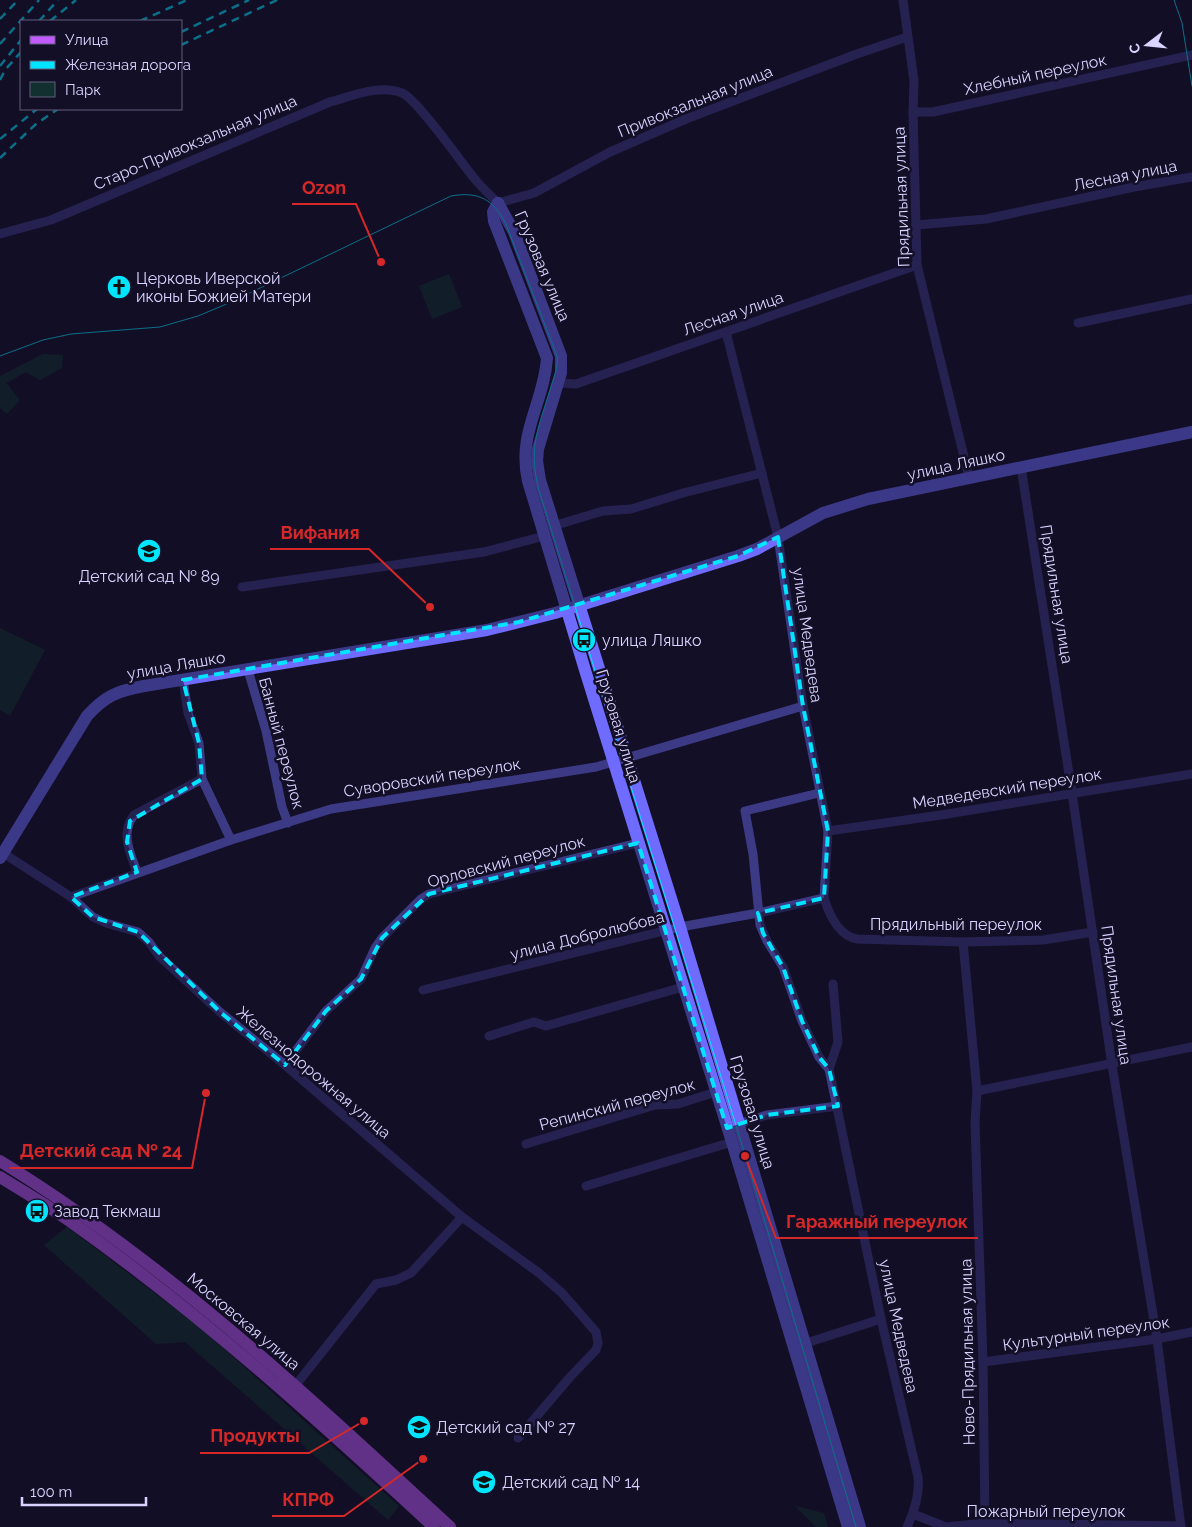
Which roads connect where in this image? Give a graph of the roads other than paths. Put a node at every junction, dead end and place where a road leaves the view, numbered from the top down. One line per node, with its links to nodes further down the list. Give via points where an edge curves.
1 (902, 0): 2 (street, Прядильная улица)
2 (907, 37): 4 (street, Прядильная улица, via 913,66); 6 (street, Привокзальная улица, via 703,112 610,152 534,193)
3 (1192, 54): 4 (street, Хлебный переулок, via 932,112)
4 (913, 112): 7 (street, Прядильная улица)
5 (1192, 177): 7 (street, Лесная улица, via 986,219)
6 (498, 203): 8 (street, Старо-Привокзальная улица, via 417,105 404,93 389,90 330,102 50,220); 13 (street, Грузовая улица, via 514,232 559,346 562,364); 19 (street, Грузовая улица, via 493,212 494,221 548,358 528,429 524,456)
7 (916, 225): 9 (street, Прядильная улица)
8 (0, 234)
9 (917, 265): 12 (street, Лесная улица); 17 (street, Прядильная улица)
10 (1192, 299): 11 (street)
11 (1078, 323)
12 (726, 332): 13 (street, Лесная улица, via 576,384); 16 (street, улица Медведева)
13 (558, 383): 18 (street, Грузовая улица, via 543,428 537,461)
14 (1192, 432): 15 (street, улица Ляшко)
15 (1022, 467): 17 (street, улица Ляшко); 32 (street, Прядильная улица)
16 (762, 473): 18 (street, via 631,509 603,511); 20 (street, улица Медведева)
17 (969, 477): 20 (street, улица Ляшко, via 846,505 823,513)
18 (553, 526): 22 (street, Грузовая улица)
19 (544, 536): 21 (street, via 484,552); 23 (street, Грузовая улица)
20 (778, 537): 22 (street, улица Ляшко, via 738,556); 26 (street, улица Медведева)
21 (242, 587)
22 (579, 605): 23 (street, улица Ляшко); 27 (street, Грузовая улица)
23 (566, 609): 24 (street, улица Ляшко, via 487,630); 28 (street, Грузовая улица)
24 (248, 670): 25 (street, улица Ляшко); 33 (street, Банный переулок)
25 (183, 680): 30 (street, via 188,713 199,743); 37 (street, улица Ляшко, via 128,689 114,693 98,704 87,716)
26 (803, 706): 27 (street, Суворовский переулок); 31 (street, улица Медведева)
27 (628, 759): 28 (street, Суворовский переулок); 42 (street, Грузовая улица)
28 (613, 762): 33 (street, Суворовский переулок, via 331,809); 36 (street, Грузовая улица)
29 (1192, 774): 32 (street, Медведевский переулок)
30 (202, 779): 35 (street); 38 (street, via 134,815 127,829 127,842)
31 (819, 793): 34 (street, улица Медведева); 41 (street, via 746,811)
32 (1072, 793): 34 (street, Медведевский переулок); 44 (street, Прядильная улица)
33 (288, 823): 35 (street, Суворовский переулок)
34 (828, 831): 40 (street, улица Медведева)
35 (231, 840): 38 (street, Суворовский переулок)
36 (638, 843): 43 (street, Грузовая улица); 52 (street, Орловский переулок, via 429,894 421,899 382,938 361,979 326,1011)
37 (2, 856): 39 (street, Железнодорожная улица)
38 (136, 872): 39 (street, Суворовский переулок)
39 (72, 897): 52 (street, Железнодорожная улица, via 94,917 138,932 159,956 220,1012)
40 (824, 898): 41 (street, улица Добролюбова); 45 (street, улица Медведева, via 840,930)
41 (758, 913): 42 (street, улица Добролюбова); 54 (street, via 763,933 783,967 802,1021 819,1057)
42 (680, 927): 43 (street, улица Добролюбова); 58 (street, Грузовая улица)
43 (666, 930): 48 (street, Грузовая улица); 49 (street, улица Добролюбова)
44 (1093, 932): 46 (street, Прядильный переулок, via 1043,940); 53 (street, Прядильная улица)
45 (850, 938): 46 (street, Прядильный переулок)
46 (963, 942): 56 (street, Ново-Прядильная улица)
47 (833, 984): 54 (street, via 838,1042)
48 (683, 987): 50 (street, via 546,1026 534,1022); 55 (street, Грузовая улица)
49 (423, 990)
50 (489, 1036)
51 (1192, 1047): 53 (street)
52 (285, 1064): 65 (street, Железнодорожная улица)
53 (1112, 1065): 56 (street); 68 (street, Прядильная улица)
54 (829, 1069): 57 (street, улица Медведева)
55 (716, 1092): 59 (street, Грузовая улица); 61 (street, Репинский переулок, via 678,1104 655,1105)
56 (977, 1092): 70 (street, Ново-Прядильная улица, via 975,1123)
57 (838, 1106): 58 (street, via 767,1116); 66 (street, улица Медведева)
58 (740, 1124): 59 (street); 69 (street, Грузовая улица)
59 (727, 1128): 60 (street, Грузовая улица)
60 (732, 1142): 64 (street); 69 (street, Грузовая улица)
61 (526, 1144)
62 (0, 1161): 71 (main road, Московская улица, via 80,1212 164,1275)
63 (0, 1177): 73 (main road, Московская улица, via 72,1223 172,1297)
64 (586, 1186)
65 (462, 1217): 71 (street, via 411,1273 376,1284); 72 (street, Железнодорожная улица, via 540,1273 596,1332 596,1350)
66 (881, 1319): 69 (street); 74 (street, улица Медведева, via 918,1477)
67 (1192, 1332): 68 (street, Культурный переулок)
68 (1157, 1339): 70 (street, Культурный переулок); 81 (street, Прядильная улица)
69 (800, 1345): 78 (street, Грузовая улица); 79 (street, Грузовая улица)
70 (983, 1362): 75 (street, Ново-Прядильная улица)
71 (295, 1386): 73 (main road, Московская улица)
72 (518, 1438)
73 (362, 1454): 76 (main road, Московская улица); 77 (main road, Московская улица)
74 (913, 1514): 75 (street, Пожарный переулок, via 946,1527); 80 (street, улица Медведева)
75 (985, 1523): 81 (street, Пожарный переулок)
76 (434, 1527)
77 (450, 1527)
78 (848, 1527)
79 (860, 1527)
80 (907, 1527)
81 (1181, 1527)

